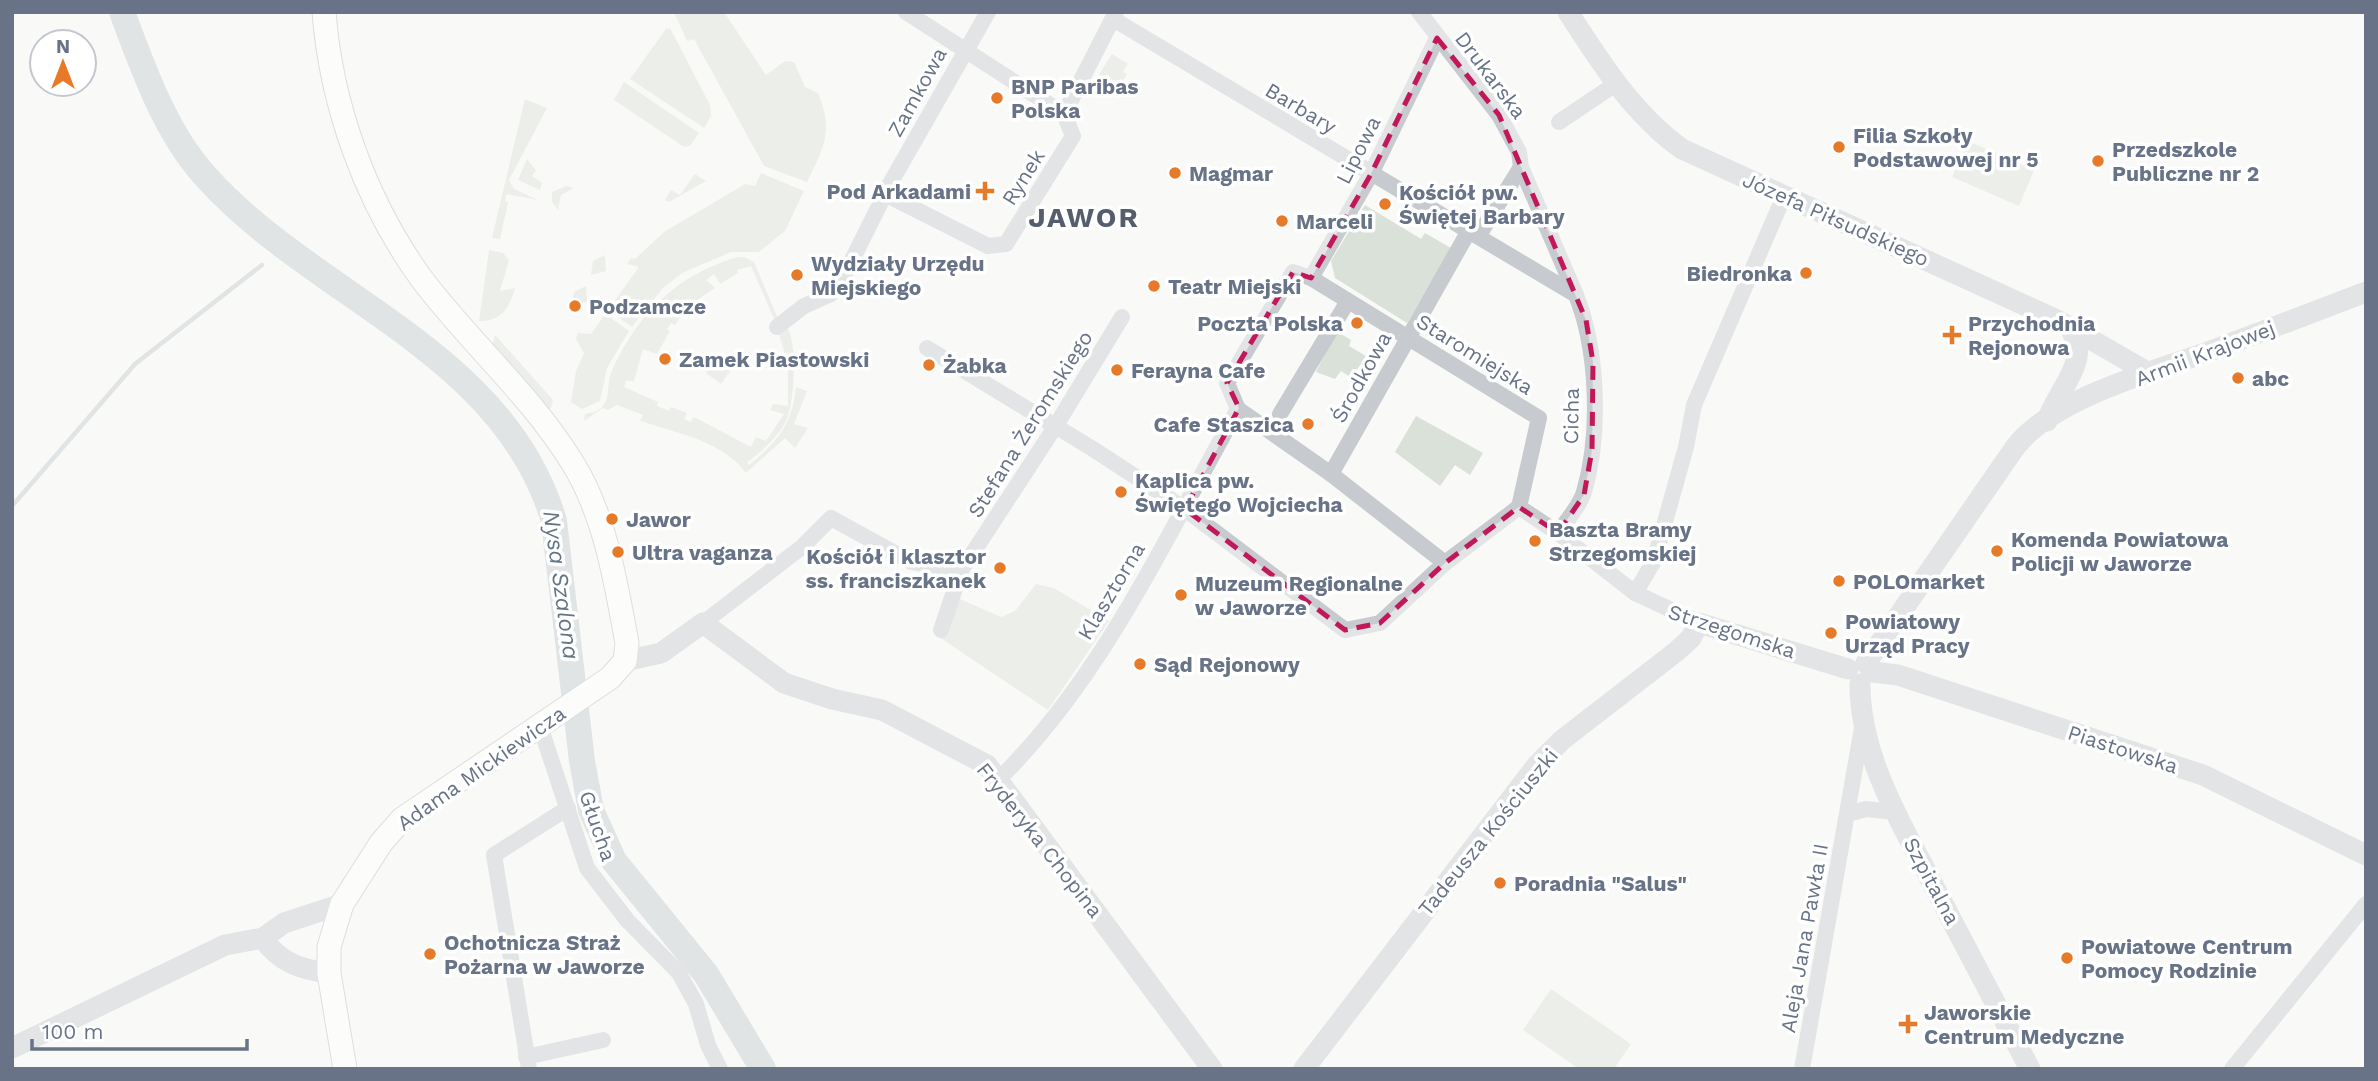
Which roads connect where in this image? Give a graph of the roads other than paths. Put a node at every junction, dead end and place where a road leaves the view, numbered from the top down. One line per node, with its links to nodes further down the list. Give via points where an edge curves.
1 (324, 12): 41 (main road, via 340,110 386,223 422,279 545,424 573,463 594,505 627,643)
2 (906, 12): 8 (street)
3 (988, 12): 8 (street, Zamkowa)
4 (1419, 12): 7 (street, Drukarska)
5 (1568, 12): 9 (street, Józefa Piłsudskiego)
6 (1114, 16): 10 (street); 13 (street, Barbary)
7 (1437, 38): 12 (street, Drukarska, via 1499,115 1519,152); 13 (street, Lipowa)
8 (964, 52): 10 (street); 14 (street, Zamkowa)
9 (1617, 83): 11 (street); 15 (street, Józefa Piłsudskiego, via 1655,130 1682,149)
10 (1064, 114): 14 (street, Rynek, via 1073,136 1006,244 988,246)
11 (1559, 122)
12 (1521, 167): 16 (street, Środkowa); 19 (street, Drukarska)
13 (1371, 174): 16 (street, Barbary); 17 (street, Lipowa)
14 (886, 194): 22 (street, Zamkowa, via 840,285)
15 (1784, 196): 23 (street, Józefa Piłsudskiego, via 2062,322); 37 (street, via 1694,405 1654,561)
16 (1474, 232): 19 (street, Barbary); 24 (street, Środkowa)
17 (1311, 278): 20 (street, Staromiejska); 27 (street, via 1293,272 1227,383)
18 (2366, 292): 26 (street, Armii Krajowej)
19 (1576, 295): 34 (street, Cicha, via 1586,320 1593,362 1592,450 1584,495)
20 (1348, 301): 24 (street, Staromiejska); 28 (street)
21 (1122, 317): 30 (street, Stefana Żeromskiego)
22 (777, 327)
23 (2072, 332): 26 (street, Józefa Piłsudskiego); 29 (street, Armii Krajowej, via 2079,355)
24 (1407, 337): 31 (street, Środkowa); 32 (street, Staromiejska, via 1539,418)
25 (927, 348): 30 (street)
26 (2149, 373): 29 (street, Armii Krajowej)
27 (1238, 408): 31 (street); 33 (street, Klasztorna)
28 (1280, 414)
29 (2047, 421): 42 (street, Armii Krajowej, via 2016,446 1881,644)
30 (1055, 427): 33 (street); 36 (street, Stefana Żeromskiego)
31 (1331, 474): 35 (street)
32 (1519, 507): 34 (street, Strzegomska); 35 (street)
33 (1185, 509): 35 (street, via 1345,630 1380,623); 45 (street, Klasztorna, via 1066,706)
34 (1558, 533): 37 (street, Strzegomska)
35 (1445, 563)
36 (961, 571): 38 (street, via 911,562 831,519); 40 (street, Stefana Żeromskiego)
37 (1634, 593): 39 (street, Strzegomska)
38 (703, 623): 41 (street, via 661,653); 45 (street, Fryderyka Chopina, via 784,683 906,720 982,762)
39 (1699, 623): 42 (street, Strzegomska); 60 (street, Tadeusza Kościuszki, via 1677,651 1562,740 1537,765)
40 (941, 630)
41 (617, 670): 43 (main road, Adama Mickiewicza)
42 (1867, 672): 44 (street, Szpitalna); 49 (street, Piastowska, via 2203,775)
43 (544, 723): 46 (street, Głucha); 50 (main road, Adama Mickiewicza, via 394,826)
44 (1863, 726): 47 (street, Szpitalna); 48 (street, Aleja Jana Pawła II)
45 (998, 780): 59 (street, Fryderyka Chopina)
46 (568, 807): 56 (street, via 494,855); 58 (street, Głucha, via 587,868 627,920 679,973)
47 (1895, 812): 48 (street, via 1867,809); 62 (street, Szpitalna)
48 (1848, 814): 61 (street, Aleja Jana Pawła II)
49 (2366, 855)
50 (342, 904): 52 (street, via 284,923); 53 (main road, Adama Mickiewicza, via 332,932)
51 (2366, 904): 63 (street)
52 (263, 938): 53 (street, via 294,966); 55 (street, via 225,945)
53 (329, 974): 57 (main road, Adama Mickiewicza)
54 (603, 1040): 56 (street)
55 (12, 1048)
56 (528, 1063)
57 (345, 1069)
58 (720, 1069)
59 (1212, 1069)
60 (1304, 1069)
61 (1802, 1069)
62 (2030, 1069)
63 (2232, 1069)

